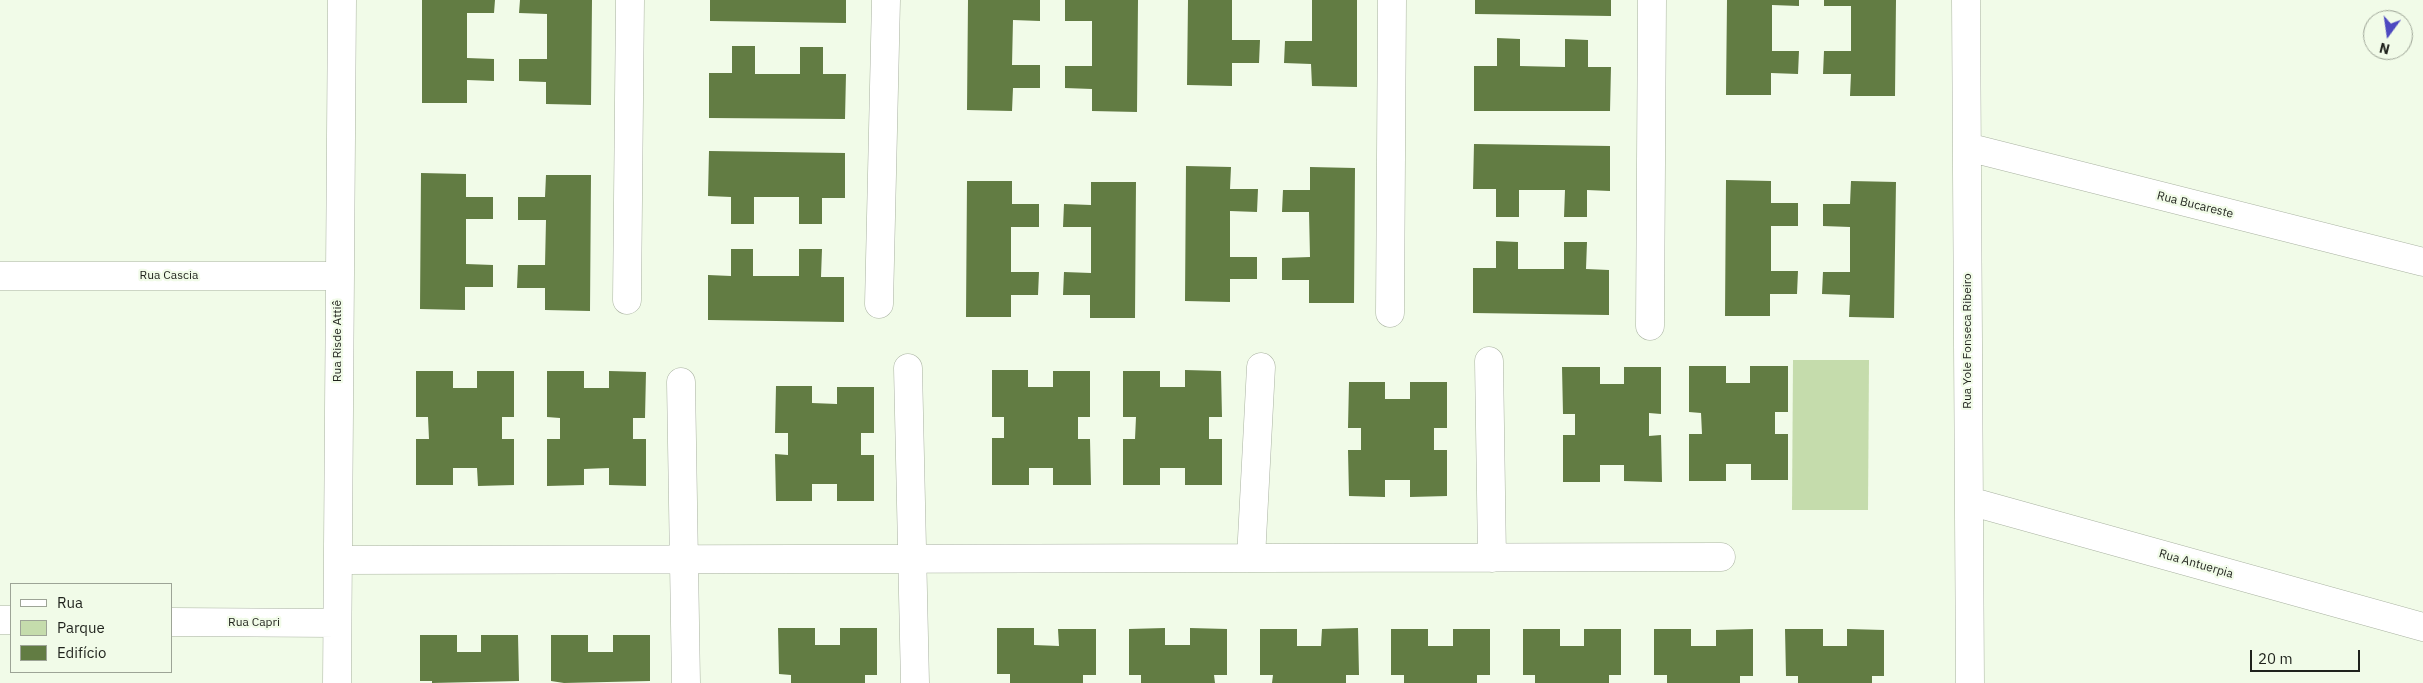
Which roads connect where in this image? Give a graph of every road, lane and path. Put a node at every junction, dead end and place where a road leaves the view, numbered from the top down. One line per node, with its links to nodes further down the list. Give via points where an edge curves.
1 (342, 0): 10 (street, Rua Risde Attiê)
2 (630, 0): 11 (street)
3 (886, 0): 12 (street)
4 (1392, 0): 13 (street)
5 (1652, 0): 14 (street)
6 (1966, 0): 7 (street, Rua Yole Fonseca Ribeiro)
7 (1967, 147): 8 (street, Rua Bucareste); 19 (street, Rua Yole Fonseca Ribeiro)
8 (2423, 262)
9 (0, 276): 10 (street, Rua Cascia)
10 (339, 276): 25 (street, Rua Risde Attiê)
11 (627, 300)
12 (879, 304)
13 (1390, 313)
14 (1650, 326)
15 (1489, 361): 23 (street)
16 (1261, 367): 22 (street)
17 (908, 368): 21 (street)
18 (681, 382): 24 (street)
19 (1969, 501): 28 (street, Rua Antuerpia); 32 (street, Rua Yole Fonseca Ribeiro)
20 (1721, 557): 23 (street)
21 (913, 558): 22 (street); 24 (street); 31 (street)
22 (1251, 558): 23 (street)
23 (1492, 558)
24 (685, 559): 25 (street); 30 (street)
25 (338, 560): 27 (street, Rua Risde Attiê)
26 (172, 622): 27 (street, Rua Capri)
27 (337, 623): 29 (street, Rua Risde Attiê)
28 (2423, 627)
29 (337, 683)
30 (686, 683)
31 (915, 683)
32 (1970, 683)

